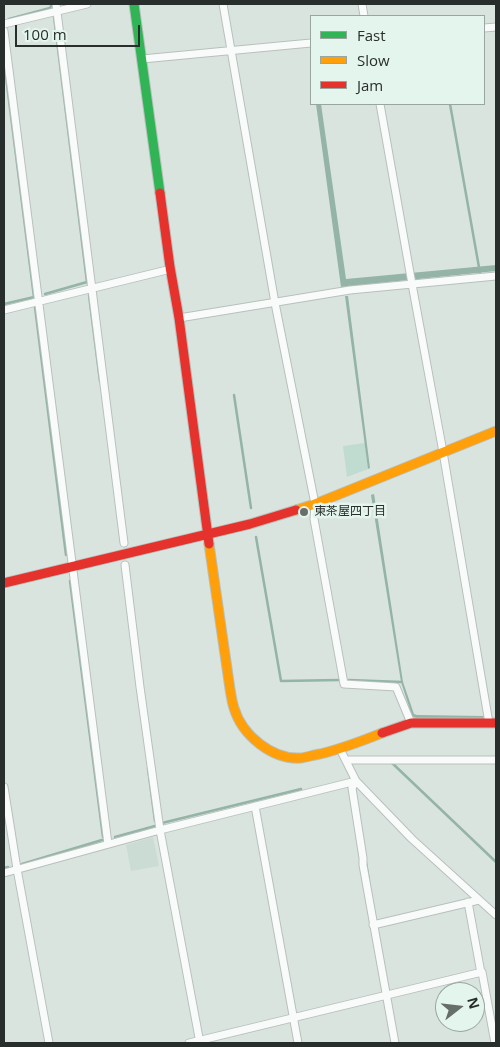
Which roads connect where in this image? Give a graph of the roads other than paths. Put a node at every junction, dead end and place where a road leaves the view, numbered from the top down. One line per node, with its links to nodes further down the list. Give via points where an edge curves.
1 (86, 4): 4 (street)
2 (134, 4): 9 (street)
3 (223, 4): 8 (street)
4 (56, 7): 5 (street); 14 (street)
5 (4, 24)
6 (4, 31): 15 (street)
7 (308, 43): 8 (street)
8 (232, 51): 9 (street); 16 (street)
9 (142, 59): 11 (street)
10 (380, 105): 13 (street)
11 (170, 269): 14 (street); 18 (street)
12 (496, 276): 13 (street)
13 (411, 282): 16 (street); 20 (street)
14 (92, 289): 15 (street); 23 (street)
15 (38, 302): 17 (street); 25 (street)
16 (275, 302): 18 (street); 21 (street)
17 (4, 310)
18 (179, 318): 22 (street)
19 (496, 431): 20 (street)
20 (443, 452): 21 (street); 28 (street)
21 (315, 504): 22 (street); 27 (street, via 314,518 344,684 396,687)
22 (208, 534): 25 (street); 29 (street, via 230,689 241,723 261,746 286,756 300,758)
23 (124, 543)
24 (125, 565): 35 (street)
25 (73, 567): 26 (street); 36 (street)
26 (4, 583)
27 (411, 723): 28 (street); 29 (street)
28 (493, 723)
29 (340, 748): 30 (street)
30 (346, 760): 31 (street); 32 (street)
31 (496, 760)
32 (356, 781): 34 (street); 39 (street, via 412,839); 42 (street, via 352,788)
33 (4, 787): 37 (street)
34 (255, 806): 35 (street); 45 (street)
35 (160, 830): 36 (street); 47 (street)
36 (108, 844): 37 (street)
37 (17, 869): 38 (street); 48 (street)
38 (4, 873)
39 (479, 900): 40 (street); 41 (street)
40 (468, 902): 42 (street); 43 (street)
41 (496, 915)
42 (373, 925): 44 (street)
43 (481, 972): 44 (street); 46 (street)
44 (386, 996): 45 (street); 51 (street)
45 (293, 1018): 47 (street); 50 (street)
46 (495, 1039)
47 (200, 1042): 49 (street)
48 (49, 1043)
49 (189, 1043)
50 (298, 1043)
51 (395, 1043)

